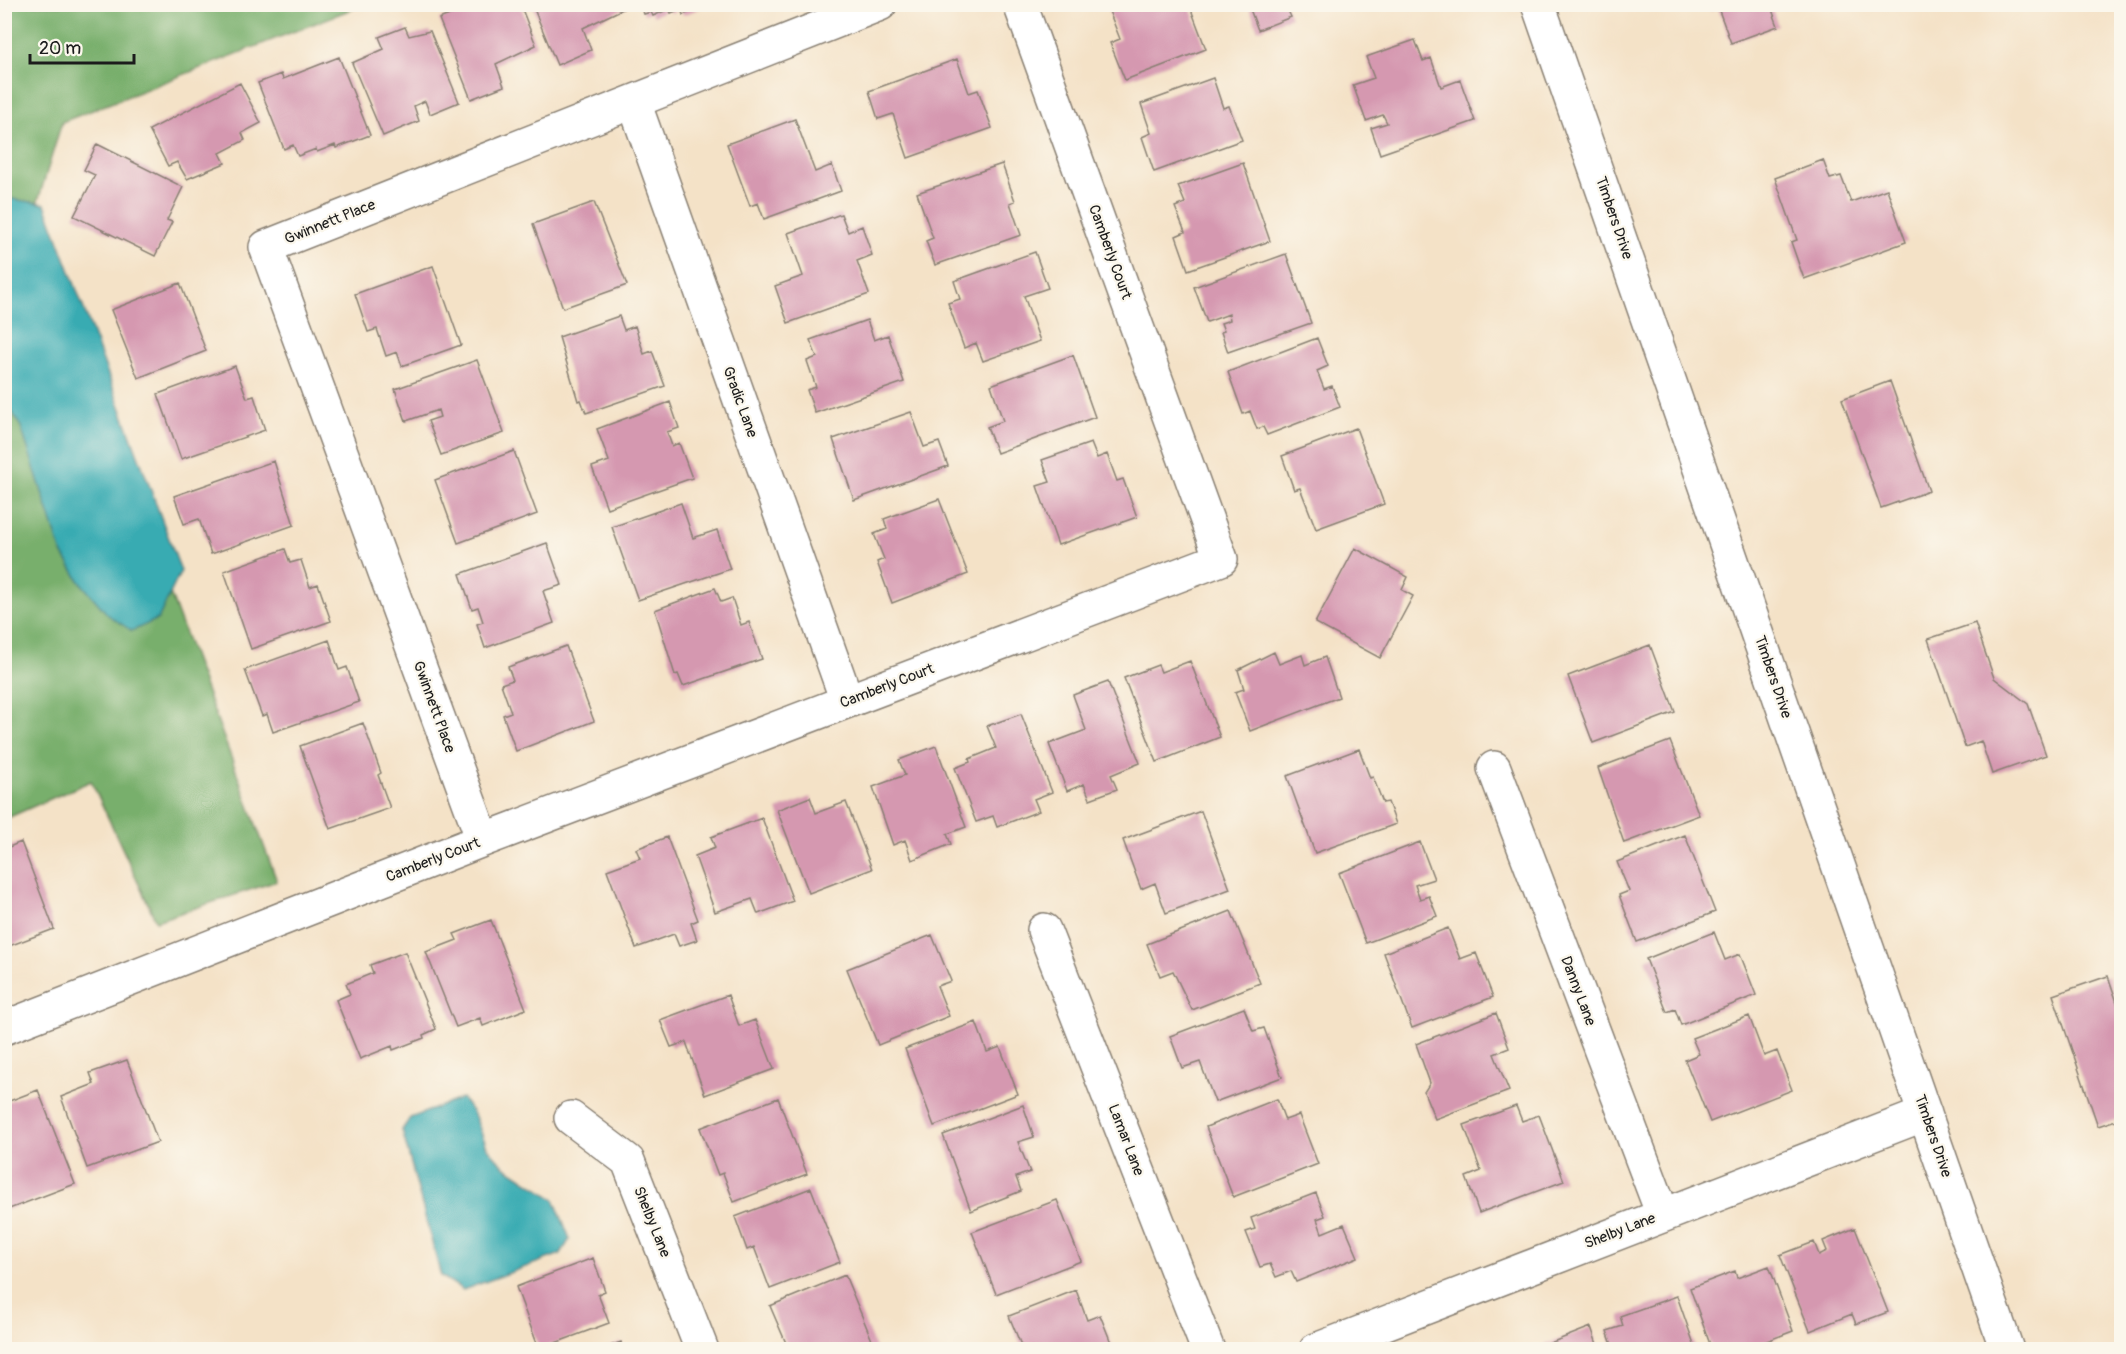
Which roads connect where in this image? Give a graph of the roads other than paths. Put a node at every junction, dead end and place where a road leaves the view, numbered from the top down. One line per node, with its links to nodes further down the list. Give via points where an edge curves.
1 (880, 4): 4 (street, Gwinnett Place)
2 (1020, 4): 5 (street, Camberly Court, via 1221,559)
3 (1538, 4): 10 (street, Timbers Drive)
4 (633, 102): 5 (street, Gradic Lane); 7 (street, Gwinnett Place, via 266,247)
5 (847, 701): 7 (street, Camberly Court)
6 (1494, 768): 12 (street, Danny Lane)
7 (483, 840): 9 (street, Camberly Court)
8 (1044, 930): 14 (street, Lamar Lane)
9 (4, 1028)
10 (1926, 1114): 12 (street, Shelby Lane); 16 (street, Timbers Drive)
11 (571, 1118): 13 (street, Shelby Lane, via 628,1161)
12 (1663, 1215): 15 (street, Shelby Lane)
13 (702, 1350)
14 (1208, 1350)
15 (1316, 1350)
16 (2007, 1350)

